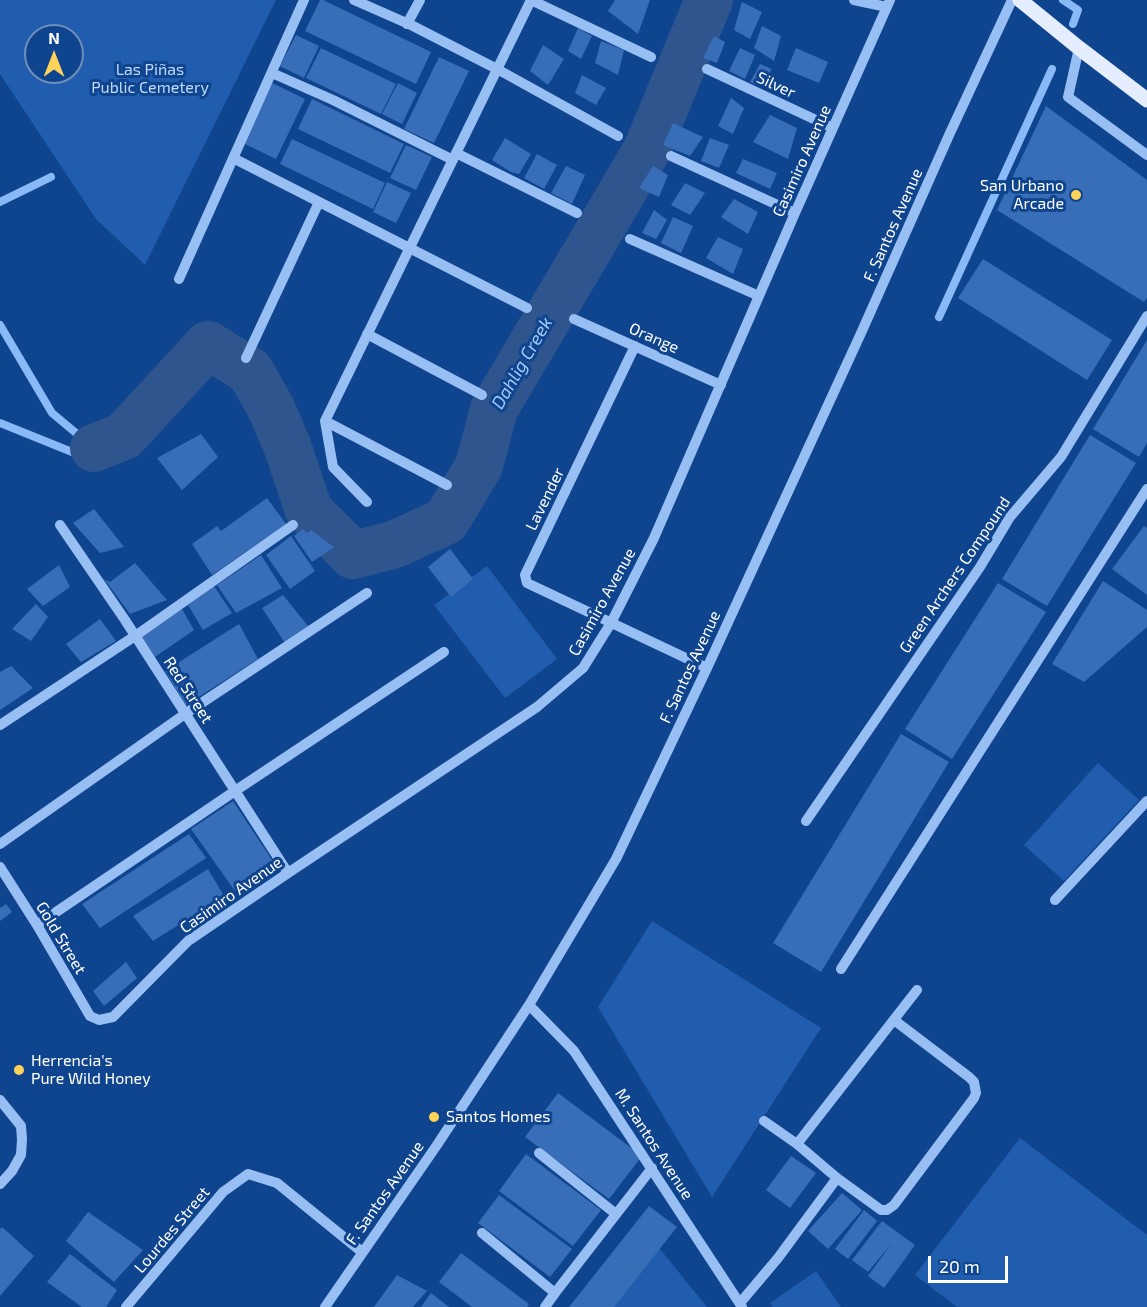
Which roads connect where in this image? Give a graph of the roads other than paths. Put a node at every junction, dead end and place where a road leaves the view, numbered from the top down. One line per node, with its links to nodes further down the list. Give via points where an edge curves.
1 (304, 0): 14 (street)
2 (354, 0): 9 (street)
3 (420, 0): 9 (street)
4 (531, 0): 11 (street); 12 (street)
5 (854, 0): 8 (street)
6 (1012, 0): 48 (street, F. Santos Avenue)
7 (1020, 0): 10 (main road)
8 (888, 3): 16 (street, Casimiro Avenue)
9 (407, 24): 12 (street)
10 (1079, 48): 15 (main road); 18 (street, via 1068,97)
11 (651, 57)
12 (497, 69): 17 (street); 20 (street)
13 (707, 69): 16 (street, Silver)
14 (272, 73): 20 (street); 21 (street)
15 (1147, 100)
16 (833, 128): 24 (street, Casimiro Avenue)
17 (618, 136)
18 (1147, 155)
19 (670, 156): 24 (street)
20 (454, 157): 23 (street); 26 (street)
21 (233, 158): 22 (street); 27 (street)
22 (319, 202): 26 (street); 34 (street)
23 (577, 213)
24 (795, 213): 28 (street, Casimiro Avenue)
25 (630, 239): 28 (street)
26 (410, 248): 29 (street); 32 (street)
27 (179, 279)
28 (759, 296): 35 (street, Casimiro Avenue)
29 (527, 308)
30 (1147, 316): 53 (street, Green Archers Compound, via 1062,457 1010,517)
31 (574, 320): 33 (street, Orange)
32 (367, 334): 36 (street); 37 (street)
33 (635, 346): 35 (street, Orange); 45 (street, Lavender, via 525,574 527,583)
34 (246, 358)
35 (721, 385): 45 (street, Casimiro Avenue, via 654,538)
36 (482, 395)
37 (325, 421): 38 (street); 40 (street, via 333,467)
38 (447, 485)
39 (1147, 489): 41 (street)
40 (367, 502)
41 (1143, 505): 59 (street)
42 (60, 525): 46 (street, Red Street)
43 (292, 525): 46 (street)
44 (367, 593): 49 (street)
45 (610, 623): 48 (street); 56 (street, Casimiro Avenue, via 583,668 537,707)
46 (135, 636): 49 (street, Red Street); 50 (street)
47 (444, 652): 51 (street)
48 (707, 668): 61 (street, F. Santos Avenue, via 616,859)
49 (185, 714): 51 (street, Red Street); 54 (street)
50 (0, 725)
51 (235, 791): 56 (street, Red Street); 58 (street)
52 (1147, 801): 57 (street)
53 (806, 821)
54 (0, 844)
55 (0, 867): 58 (street, Gold Street)
56 (288, 873): 62 (street, Casimiro Avenue, via 188,941 113,1017)
57 (1055, 900)
58 (37, 925): 62 (street, Gold Street, via 90,1016)
59 (841, 969)
60 (917, 990): 63 (street)
61 (530, 1005): 68 (street, M. Santos Avenue, via 574,1051); 73 (street, F. Santos Avenue)
62 (99, 1020)
63 (894, 1020): 66 (street); 69 (street, via 969,1077 976,1093 887,1210 881,1210)
64 (0, 1100): 70 (street, via 21,1126 22,1139 21,1155)
65 (764, 1121): 66 (street)
66 (797, 1144): 69 (street)
67 (539, 1153): 71 (street)
68 (652, 1168): 71 (street); 75 (street, M. Santos Avenue)
69 (837, 1178): 75 (street)
70 (0, 1184)
71 (616, 1214): 74 (street)
72 (482, 1233): 74 (street)
73 (362, 1252): 76 (street, Lourdes Street, via 277,1184 248,1174 223,1192); 77 (street, F. Santos Avenue)
74 (555, 1293): 78 (street)
75 (741, 1305)
76 (126, 1307)
77 (325, 1307)
78 (545, 1307)

